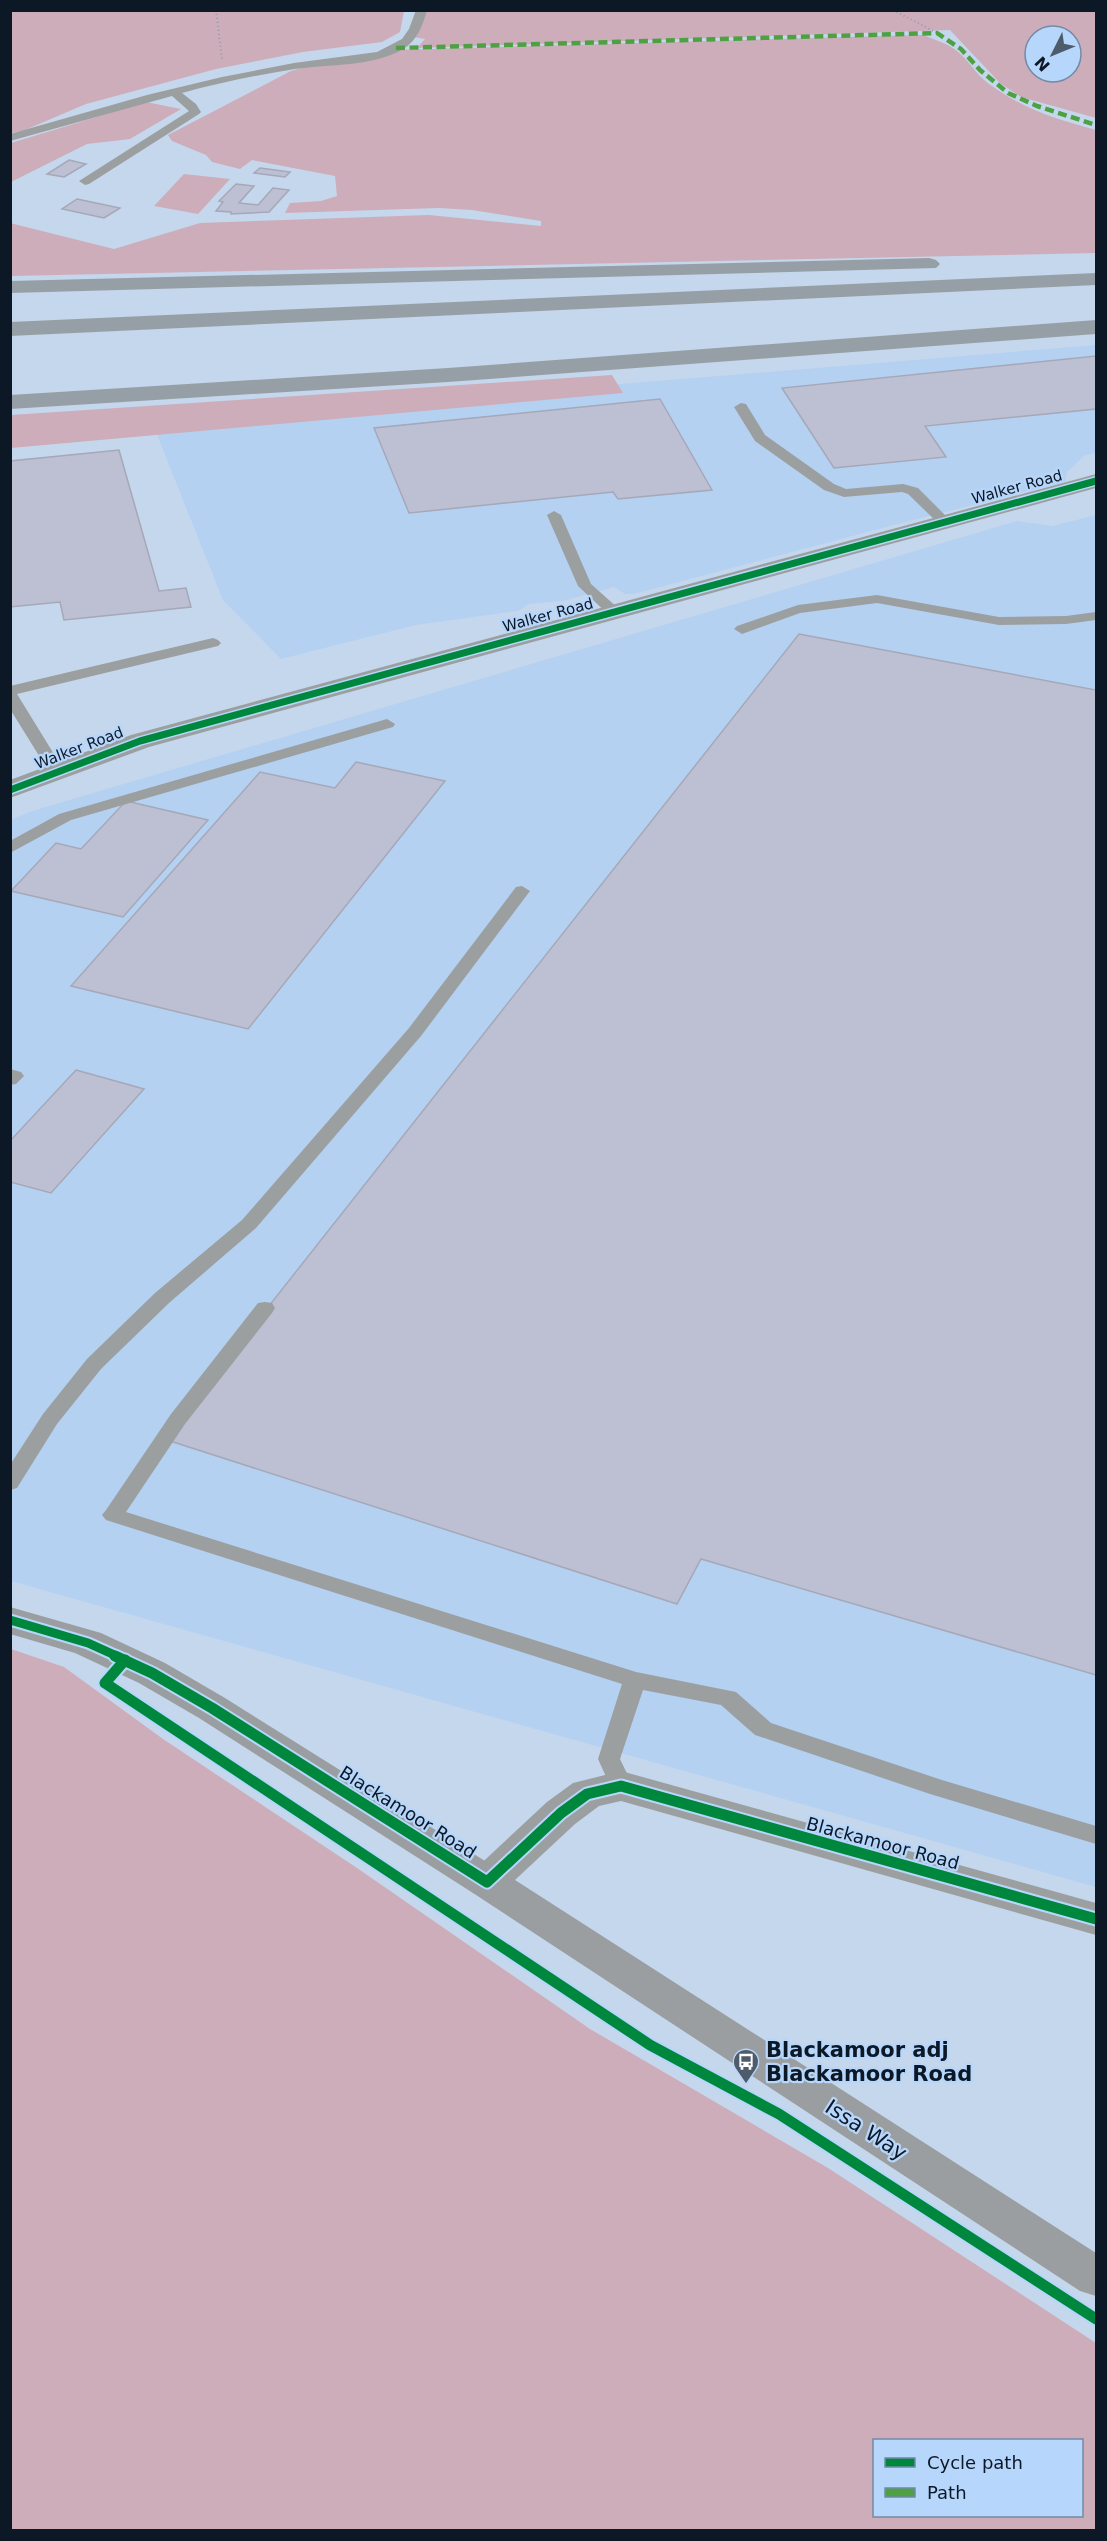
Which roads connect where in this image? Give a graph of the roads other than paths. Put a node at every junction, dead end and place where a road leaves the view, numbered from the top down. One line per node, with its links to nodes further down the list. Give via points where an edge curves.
1 (422, 10): 2 (lane, via 417,27 402,45 382,53 294,66)
2 (174, 92): 3 (lane); 4 (lane, via 195,112)
3 (10, 138)
4 (85, 181)
5 (1096, 260): 6 (highway)
6 (1025, 262)
7 (953, 264): 9 (highway)
8 (1096, 279): 12 (highway)
9 (10, 287)
10 (1096, 299): 13 (highway)
11 (1096, 327): 14 (highway, via 460,375)
12 (10, 329)
13 (10, 348)
14 (10, 402)
15 (741, 407): 18 (lane, via 760,438 829,487 844,493 903,488 913,491)
16 (1096, 481): 18 (street, Walker Road)
17 (554, 515): 19 (lane, via 585,586)
18 (945, 522): 19 (street, Walker Road)
19 (614, 612): 25 (street, Walker Road, via 140,741)
20 (1096, 616): 21 (lane, via 999,621 877,598 798,609)
21 (742, 629)
22 (213, 643): 23 (lane)
23 (10, 693): 25 (lane)
24 (387, 724): 27 (lane, via 65,817)
25 (57, 772): 26 (street, Walker Road)
26 (10, 790)
27 (10, 848)
28 (522, 891): 32 (lane, via 415,1032 249,1224 94,1364 50,1419)
29 (10, 1074): 30 (lane, via 15,1076)
30 (10, 1080)
31 (265, 1308): 34 (lane, via 178,1419 113,1515)
32 (10, 1483)
33 (10, 1620): 37 (main road, Blackamoor Road, via 88,1642 152,1673)
34 (635, 1680): 35 (lane, via 609,1759); 36 (lane, via 729,1698 763,1729 938,1788)
35 (621, 1786): 37 (street, Blackamoor Road, via 587,1794); 38 (street, Blackamoor Road)
36 (1096, 1835)
37 (487, 1882): 39 (main road, Issa Way)
38 (1096, 1919)
39 (1096, 2277)

